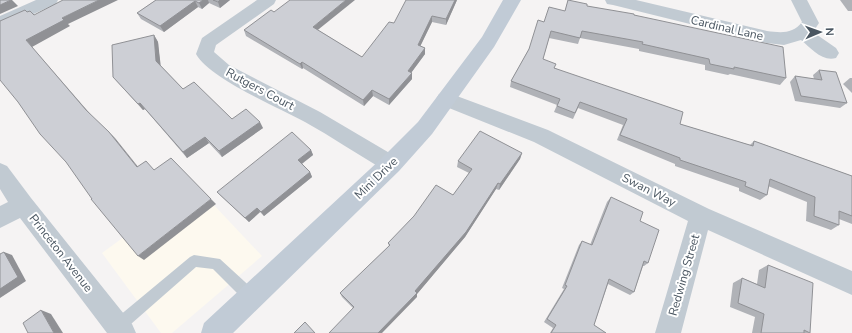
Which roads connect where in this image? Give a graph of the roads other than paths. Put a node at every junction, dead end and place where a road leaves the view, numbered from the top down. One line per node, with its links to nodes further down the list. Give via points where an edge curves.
1 (50, 0): 6 (street)
2 (268, 0): 10 (street, Rutgers Court, via 208,42 205,54 223,70 314,117)
3 (512, 0): 9 (street, Mini Drive, via 488,42)
4 (613, 0): 7 (street, Cardinal Lane, via 767,37 784,39)
5 (798, 0): 7 (street, via 811,23)
6 (0, 22)
7 (803, 34): 8 (street)
8 (830, 53)
9 (446, 99): 10 (street, Mini Drive, via 425,128); 13 (street, Swan Way, via 541,136)
10 (391, 164): 16 (street, Mini Drive)
11 (0, 172): 12 (street, Princeton Avenue)
12 (23, 205): 14 (street); 17 (street, Princeton Avenue)
13 (701, 216): 15 (street, Swan Way); 19 (street, Redwing Street)
14 (0, 218)
15 (852, 283)
16 (251, 297): 17 (lane, via 216,263 194,261); 18 (street, Mini Drive)
17 (121, 329)
18 (214, 333)
19 (668, 333)

